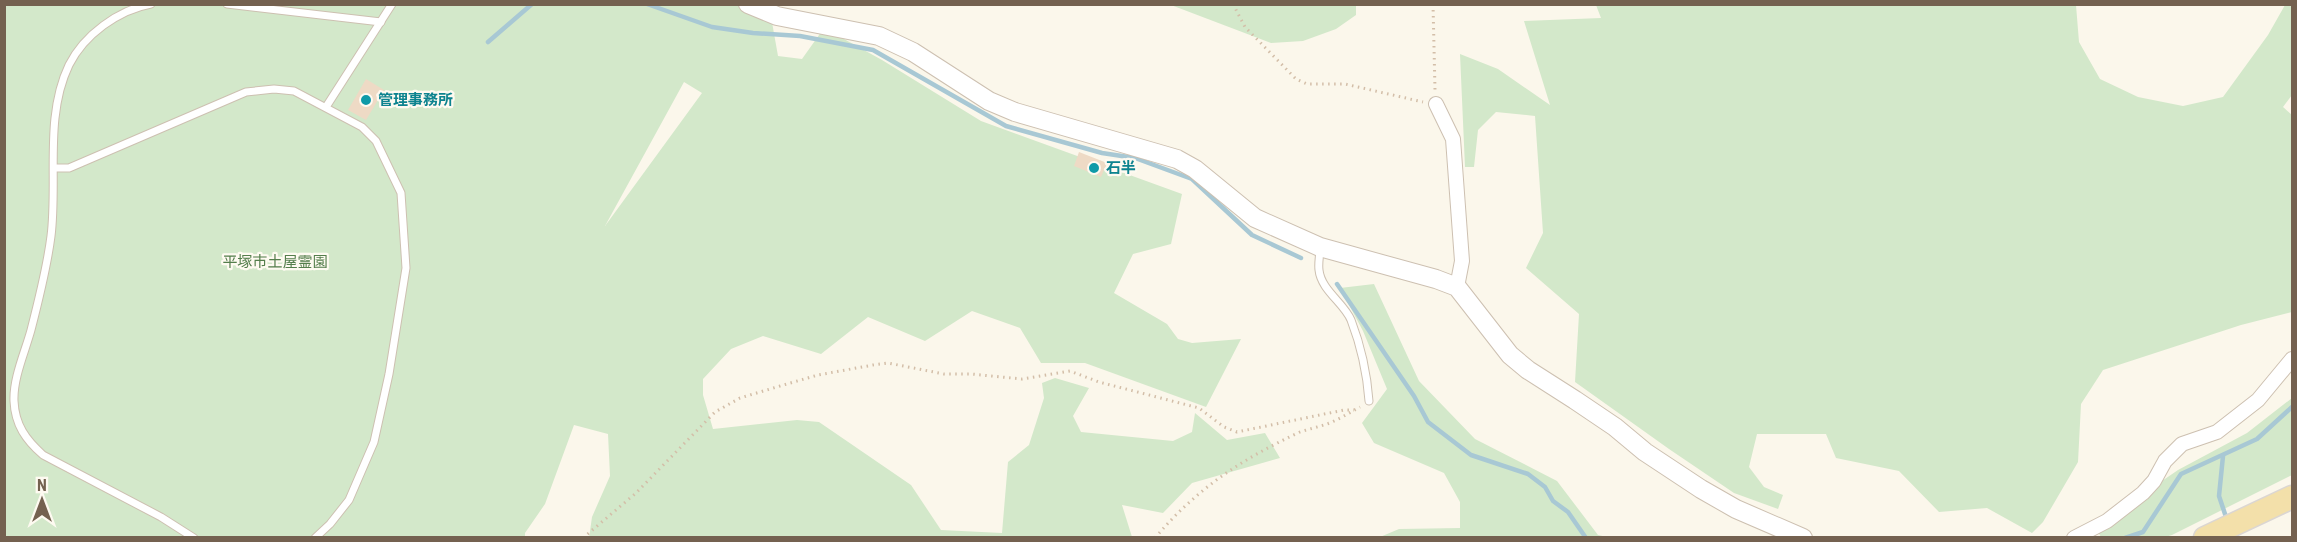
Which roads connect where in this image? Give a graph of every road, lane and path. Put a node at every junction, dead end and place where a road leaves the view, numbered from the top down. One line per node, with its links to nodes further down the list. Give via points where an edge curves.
1 (151, 4): 10 (lane, via 100,28 69,65 55,110)
2 (228, 4): 7 (lane)
3 (392, 4): 7 (lane)
4 (748, 4): 11 (street, via 777,16 879,36 913,52 989,101 1015,112 1177,159 1255,218)
5 (1233, 4): 8 (path, via 1245,27 1296,79 1307,84 1345,84)
6 (1433, 4): 8 (path)
7 (381, 22): 9 (lane)
8 (1436, 104): 12 (street, via 1453,139 1462,261)
9 (326, 107): 10 (lane, via 294,91 274,88 246,92 69,168); 18 (lane, via 362,127 376,141 386,160 401,193 406,268 374,442 349,500)
10 (54, 168): 17 (lane, via 51,235 14,400 19,426 43,455)
11 (1320, 247): 12 (street); 14 (lane, via 1319,272 1350,319 1367,378)
12 (1457, 287): 21 (street, via 1504,348 1528,370 1701,489 1736,509)
13 (2292, 359): 22 (street, via 2258,400 2217,432 2182,444 2143,493 2107,521)
14 (1369, 401): 15 (path)
15 (1354, 410): 19 (path, via 1237,432 1199,408 1070,371 1022,379 944,374 888,363 873,365 780,386 740,398 715,412 636,493); 20 (path, via 1269,447 1214,480)
16 (2292, 497): 23 (main road)
17 (194, 537)
18 (315, 537)
19 (583, 537)
20 (1155, 537)
21 (1803, 537)
22 (2074, 537)
23 (2206, 537)

